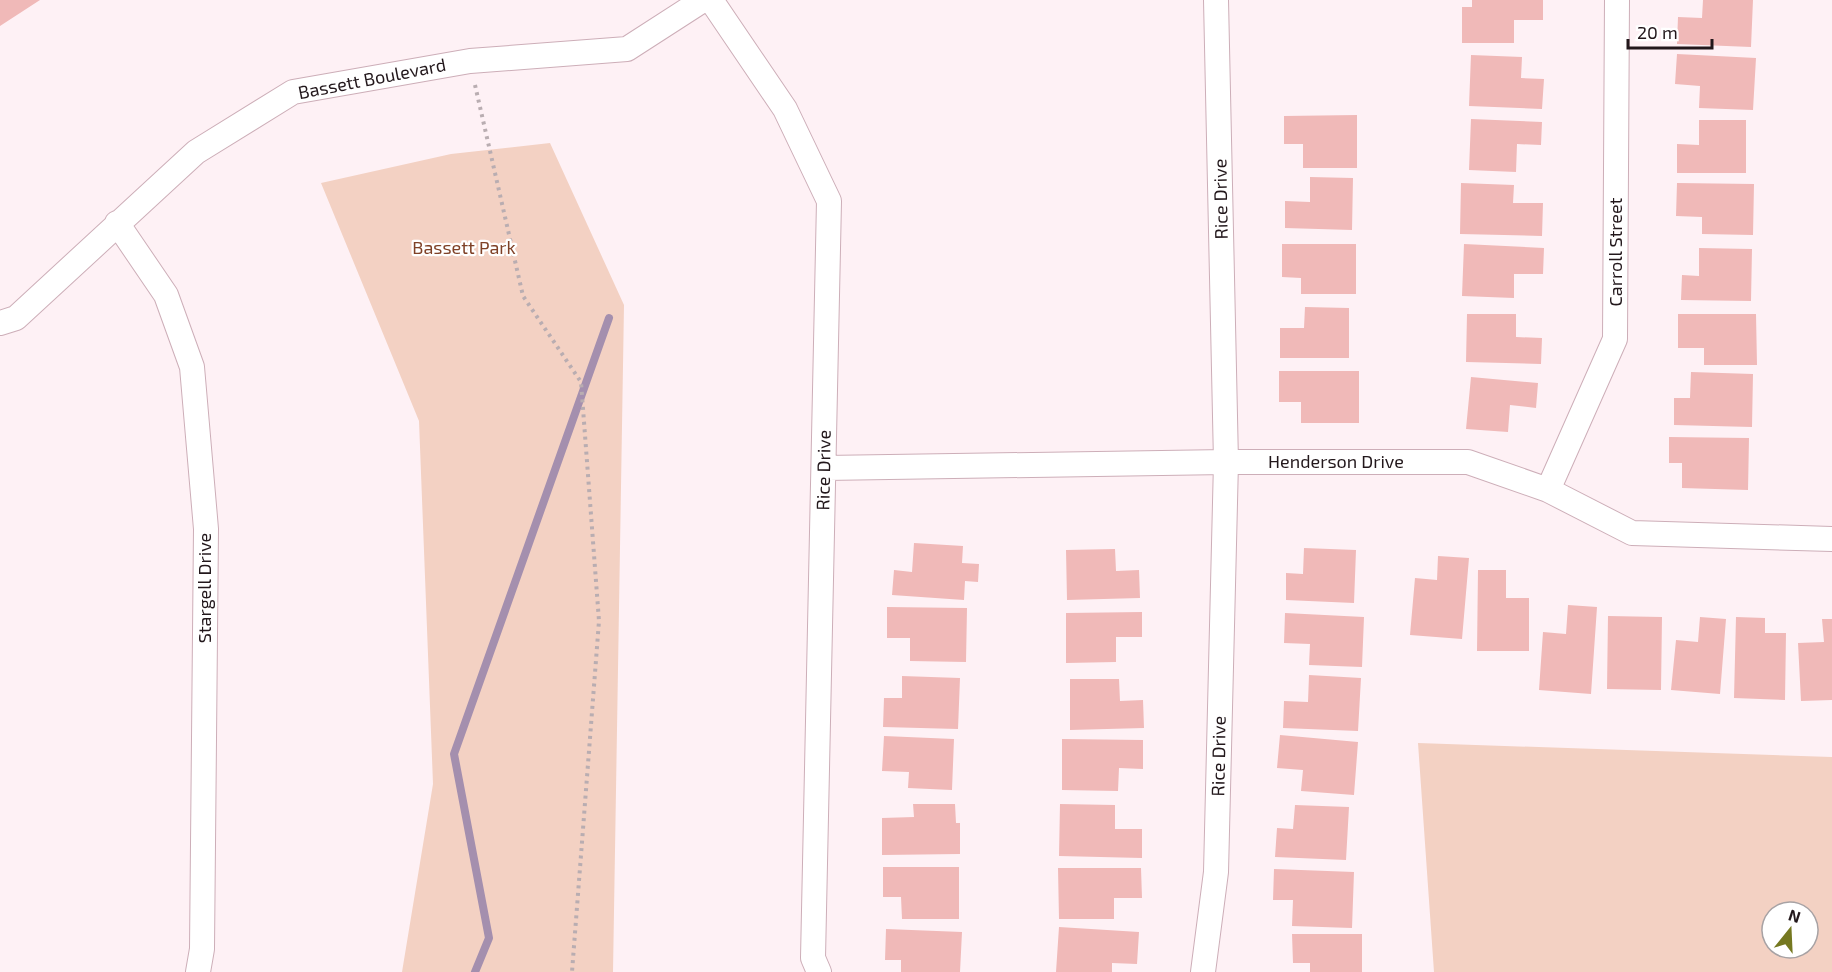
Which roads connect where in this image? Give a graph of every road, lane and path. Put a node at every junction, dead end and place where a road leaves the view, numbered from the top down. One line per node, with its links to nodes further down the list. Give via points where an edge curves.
1 (703, 0): 5 (street, Bassett Boulevard, via 627,49)
2 (711, 0): 9 (street, Rice Drive, via 785,109 829,201)
3 (1216, 0): 8 (street, Rice Drive)
4 (1617, 0): 10 (street, Carroll Street, via 1615,339)
5 (470, 61): 6 (street, Bassett Boulevard, via 293,92 195,152); 13 (path, via 523,296 581,382 599,621)
6 (117, 224): 7 (street, Bassett Boulevard, via 16,318); 12 (street, Stargell Drive, via 166,295 192,366 206,528 202,949)
7 (0, 323)
8 (1226, 462): 9 (street, Henderson Drive); 10 (street, Henderson Drive, via 1468,462); 15 (street, Rice Drive, via 1216,872)
9 (825, 468): 14 (street, Rice Drive, via 813,958)
10 (1548, 490): 11 (street, Henderson Drive, via 1632,533)
11 (1832, 538)
12 (198, 972)
13 (572, 972)
14 (819, 972)
15 (1203, 972)

